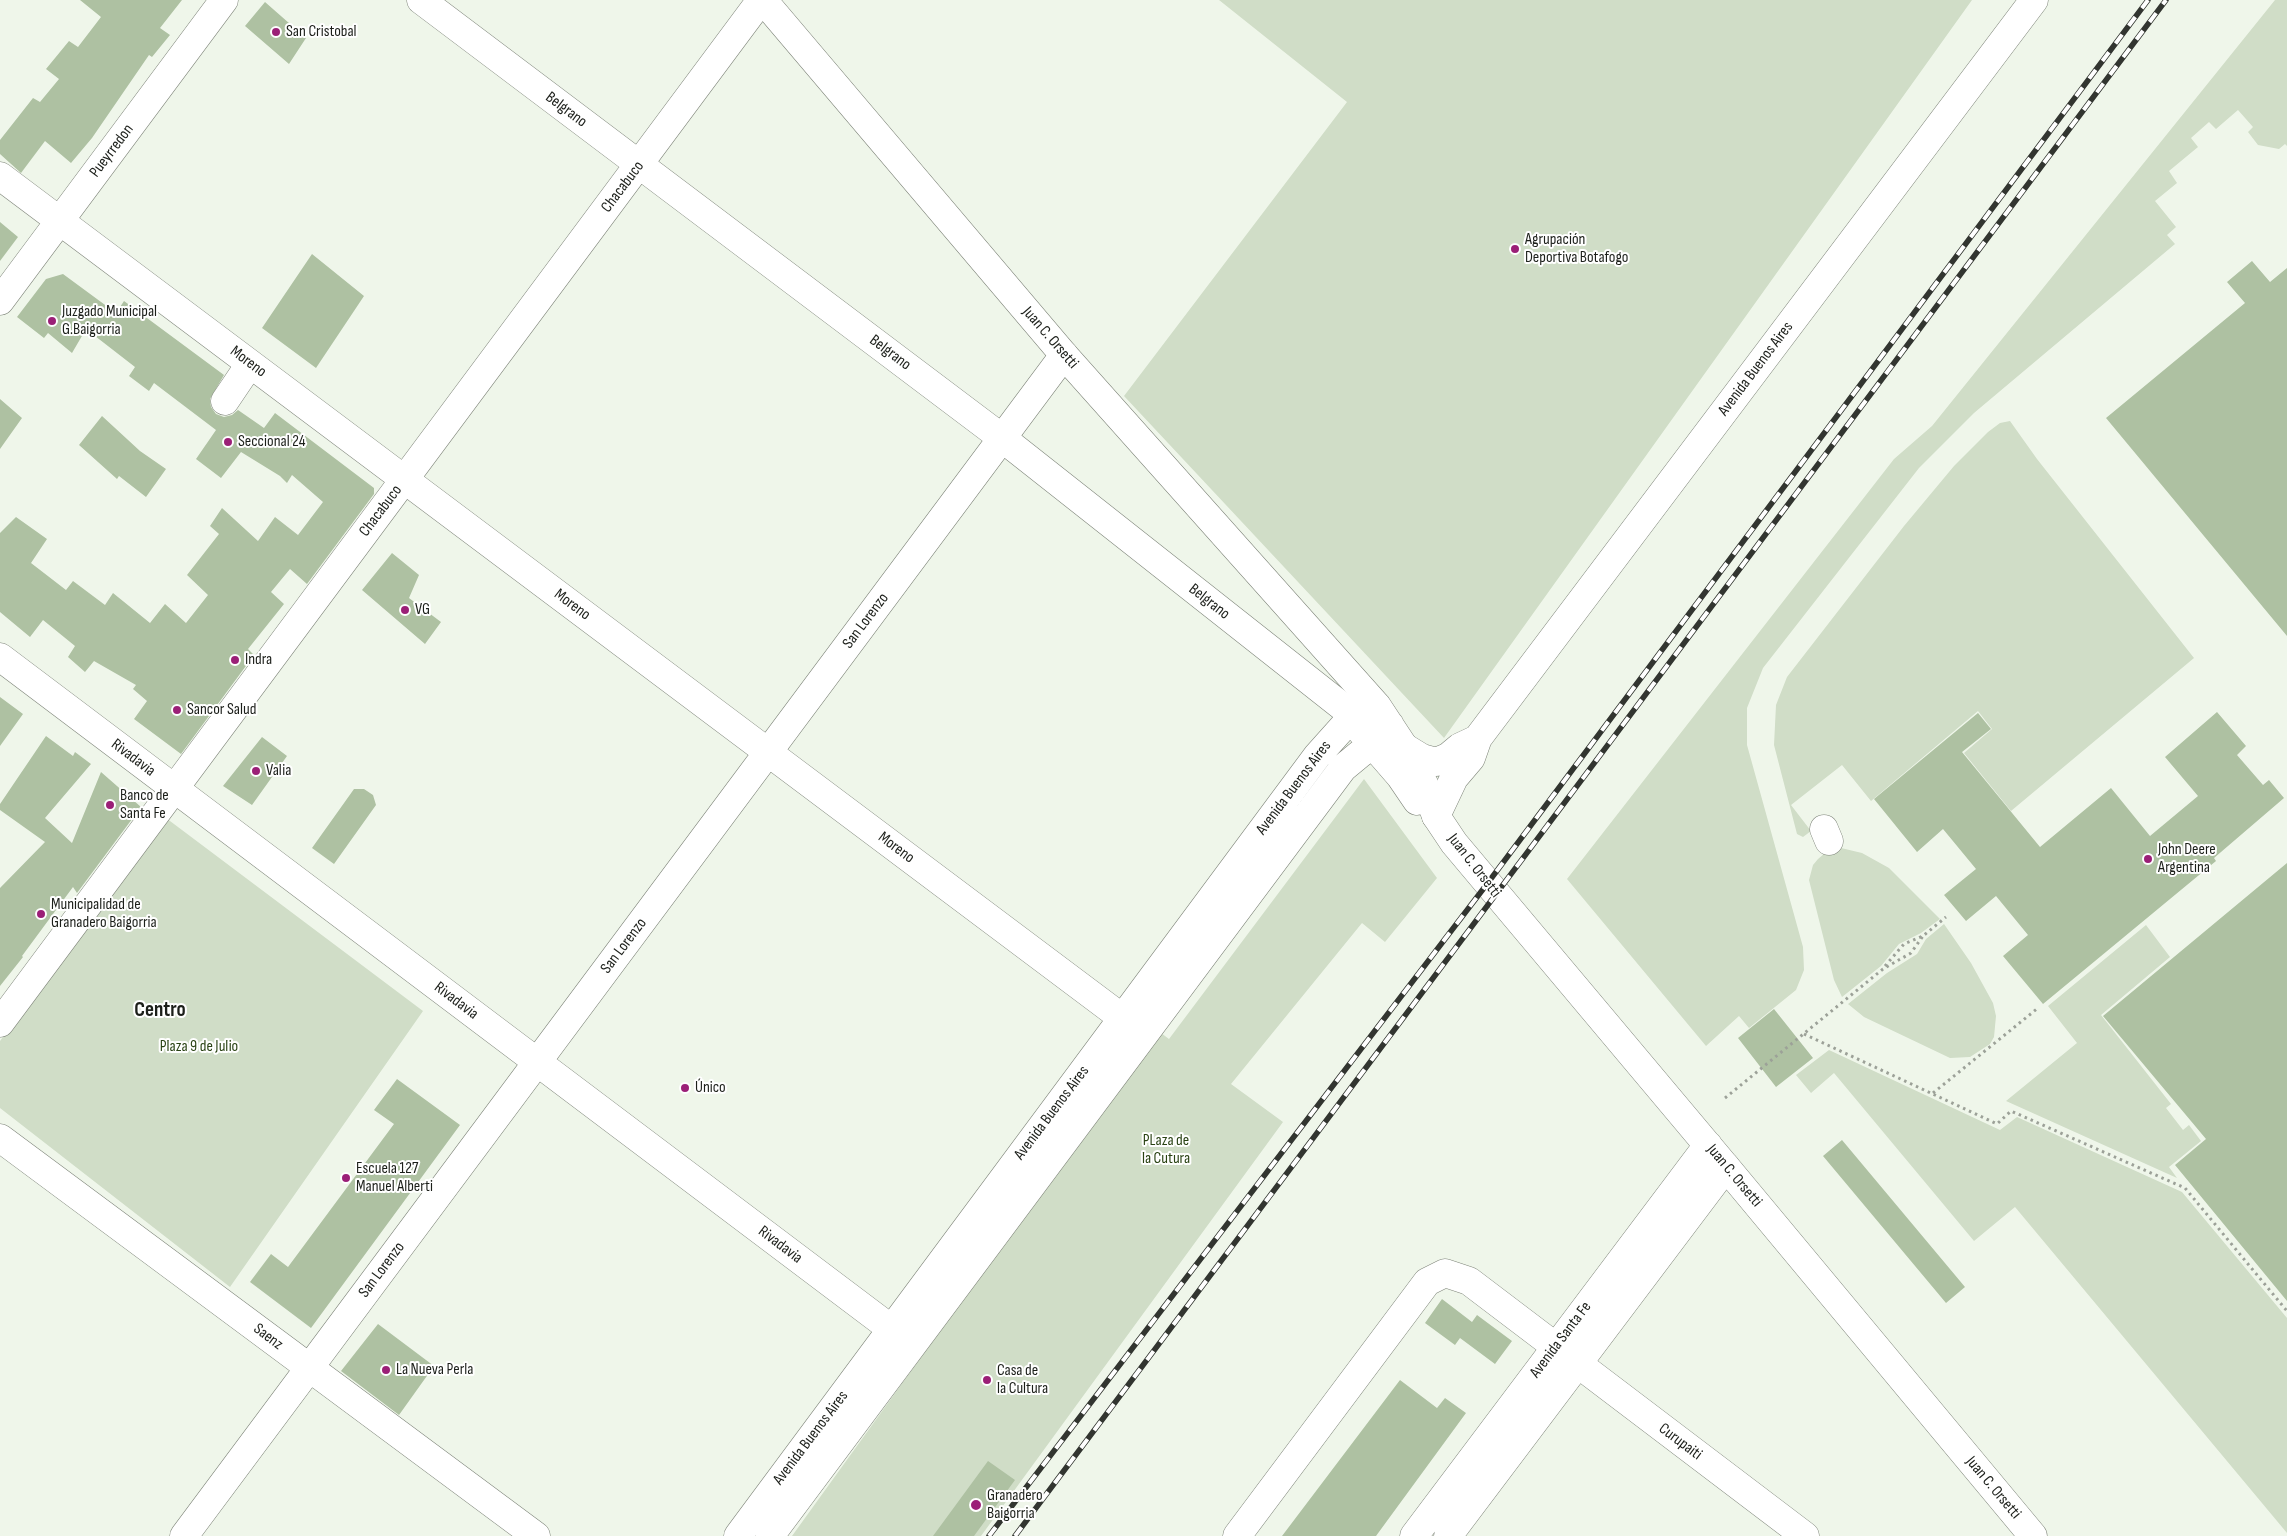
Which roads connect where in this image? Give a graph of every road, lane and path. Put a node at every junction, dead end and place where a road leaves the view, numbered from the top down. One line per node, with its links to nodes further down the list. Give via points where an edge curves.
1 (224, 0): 7 (street, Pueyrredon)
2 (421, 0): 5 (street, Belgrano)
3 (762, 0): 5 (street, Chacabuco); 9 (street, Juan C. Orsetti)
4 (2034, 0): 16 (street, Avenida Buenos Aires)
5 (639, 164): 12 (street, Belgrano); 13 (street, Chacabuco)
6 (0, 176): 7 (street, Moreno)
7 (60, 221): 8 (street, Pueyrredon); 10 (street, Moreno)
8 (0, 301)
9 (1064, 356): 12 (street, San Lorenzo); 15 (street, Juan C. Orsetti, via 1343,670 1350,693)
10 (250, 364): 11 (street); 13 (street, Moreno)
11 (225, 401)
12 (1002, 438): 15 (street, Belgrano); 17 (street, San Lorenzo)
13 (405, 479): 17 (street, Moreno); 18 (street, Chacabuco)
14 (0, 658): 18 (street, Rivadavia)
15 (1379, 727): 16 (street, Avenida Buenos Aires, via 1422,758 1436,762); 19 (street, Juan C. Orsetti, via 1424,784); 24 (street, Avenida Buenos Aires, via 1317,756); 26 (street, Avenida Buenos Aires, via 1343,768)
16 (1478, 738): 19 (street, Avenida Buenos Aires, via 1471,758 1454,778)
17 (768, 752): 24 (street, Moreno); 28 (street, San Lorenzo)
18 (174, 789): 25 (street, Chacabuco); 28 (street, Rivadavia)
19 (1436, 816): 32 (street, Juan C. Orsetti, via 1496,894)
20 (1946, 917): 21 (path)
21 (1923, 936): 22 (path, via 1904,944); 22 (path, via 1911,953)
22 (1883, 968): 27 (path)
23 (2038, 1008): 29 (path)
24 (1122, 1018): 26 (street, Moreno); 35 (street, Avenida Buenos Aires)
25 (0, 1023)
26 (1144, 1034): 35 (street, Avenida Buenos Aires)
27 (1804, 1034): 29 (path); 30 (path)
28 (537, 1062): 35 (street, Rivadavia); 38 (street, San Lorenzo)
29 (1932, 1093): 34 (path, via 1997,1124 2011,1111 2185,1188)
30 (1725, 1098)
31 (0, 1138): 38 (street, Saenz)
32 (1708, 1145): 33 (street, Juan C. Orsetti); 36 (street, Avenida Santa Fe)
33 (1726, 1167): 37 (street, Avenida Santa Fe); 39 (street, Juan C. Orsetti)
34 (2287, 1311)
35 (902, 1337): 42 (street, Avenida Buenos Aires); 43 (street, Avenida Buenos Aires)
36 (1556, 1347): 37 (street, Curupaiti); 44 (street, Curupaiti, via 1469,1281 1446,1273 1427,1282); 45 (street, Avenida Santa Fe)
37 (1578, 1364): 46 (street, Avenida Santa Fe); 47 (street, Curupaiti)
38 (309, 1368): 40 (street, San Lorenzo); 41 (street, Saenz)
39 (2018, 1530)
40 (184, 1536)
41 (536, 1536)
42 (738, 1536)
43 (770, 1536)
44 (1237, 1536)
45 (1414, 1536)
46 (1448, 1536)
47 (1805, 1536)

